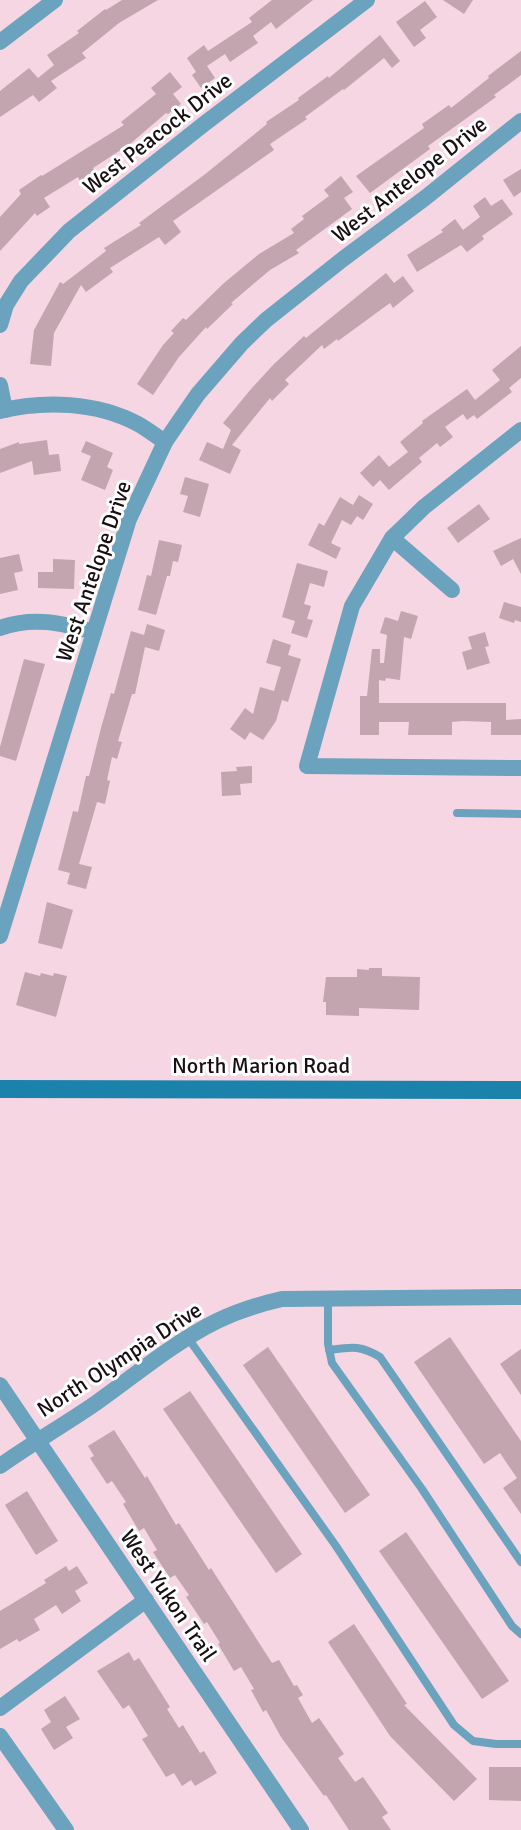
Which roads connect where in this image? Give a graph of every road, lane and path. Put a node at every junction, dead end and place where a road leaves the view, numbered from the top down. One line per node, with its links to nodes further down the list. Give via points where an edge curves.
1 (55, 0): 3 (street)
2 (368, 0): 5 (street, West Peacock Drive, via 69,231 21,281 6,305)
3 (0, 42)
4 (521, 121): 9 (street, West Antelope Drive, via 266,320 198,394)
5 (0, 325)
6 (0, 385): 7 (street)
7 (3, 411): 9 (street, via 26,406 84,407 138,424)
8 (521, 430): 10 (street, via 424,507)
9 (165, 442): 13 (street, West Antelope Drive, via 129,519)
10 (392, 538): 11 (street); 14 (street, via 352,606 307,766)
11 (452, 590)
12 (0, 628): 13 (street, via 52,621)
13 (94, 632): 17 (street, West Antelope Drive)
14 (521, 768)
15 (457, 813): 16 (lane)
16 (521, 814)
17 (0, 936)
18 (0, 1089): 19 (main road, North Marion Road)
19 (521, 1090)
20 (328, 1298): 21 (street, North Olympia Drive); 22 (street, North Olympia Drive, via 282,1299 253,1306); 23 (lane)
21 (521, 1298)
22 (188, 1338): 25 (street, North Olympia Drive); 32 (lane, via 336,1546 454,1725 472,1741)
23 (329, 1350): 27 (lane, via 366,1349 380,1357); 29 (lane, via 332,1363)
24 (0, 1385): 25 (street, West Yukon Trail)
25 (36, 1440): 26 (street, North Olympia Drive); 28 (street, West Yukon Trail)
26 (0, 1466)
27 (521, 1562)
28 (146, 1600): 30 (street); 34 (street, West Yukon Trail)
29 (521, 1634)
30 (0, 1708)
31 (0, 1736): 33 (street)
32 (521, 1744)
33 (66, 1830)
34 (301, 1830)

